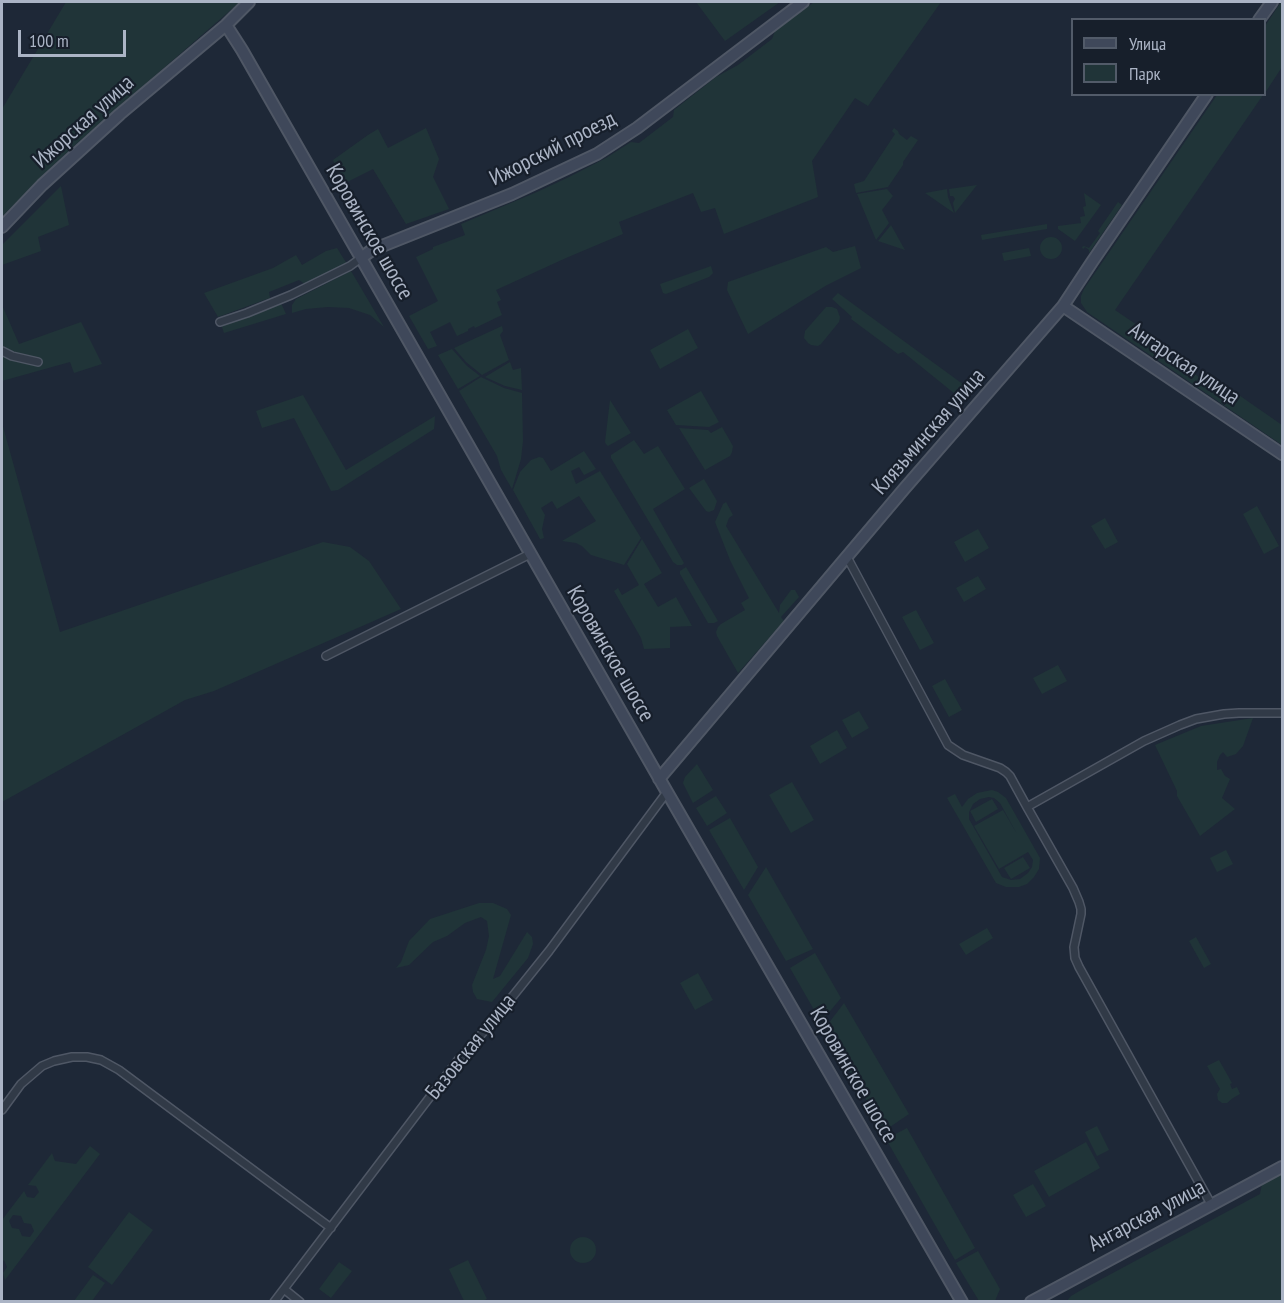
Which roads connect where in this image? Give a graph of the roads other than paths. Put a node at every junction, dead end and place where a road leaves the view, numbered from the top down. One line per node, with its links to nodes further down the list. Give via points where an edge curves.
1 (803, 2): 8 (street, Ижорский проезд, via 597,154)
2 (1272, 2): 4 (street)
3 (247, 3): 5 (street, Ижорская улица)
4 (1260, 18)
5 (226, 25): 7 (street, Ижорская улица, via 120,114); 8 (street, Коровинское шоссе)
6 (1206, 96): 9 (street, Клязьминская улица)
7 (2, 227)
8 (361, 258): 10 (street, via 291,295); 14 (street, Коровинское шоссе)
9 (1064, 306): 13 (street, Ангарская улица); 15 (street, Клязьминская улица)
10 (220, 322)
11 (2, 351): 12 (street)
12 (38, 362)
13 (1282, 454)
14 (530, 554): 16 (street); 18 (street, Коровинское шоссе)
15 (847, 557): 18 (street, Клязьминская улица); 20 (street, via 948,745 1006,772)
16 (326, 656)
17 (1282, 713): 20 (street, via 1224,714 1180,725 1144,741)
18 (659, 779): 19 (street, Коровинское шоссе)
19 (667, 792): 24 (street, Базовская улица, via 549,951 458,1060); 28 (street, Коровинское шоссе)
20 (1028, 807): 23 (street, via 1079,902 1081,915 1074,947 1079,967)
21 (2, 1110): 24 (street, via 21,1084 42,1066 72,1057 101,1060)
22 (1282, 1167): 23 (street, Ангарская улица)
23 (1211, 1204): 29 (street, Ангарская улица)
24 (331, 1228): 25 (street, Базовская улица)
25 (284, 1289): 26 (street, Базовская улица); 27 (street)
26 (274, 1302)
27 (300, 1302)
28 (962, 1302)
29 (1031, 1302)

